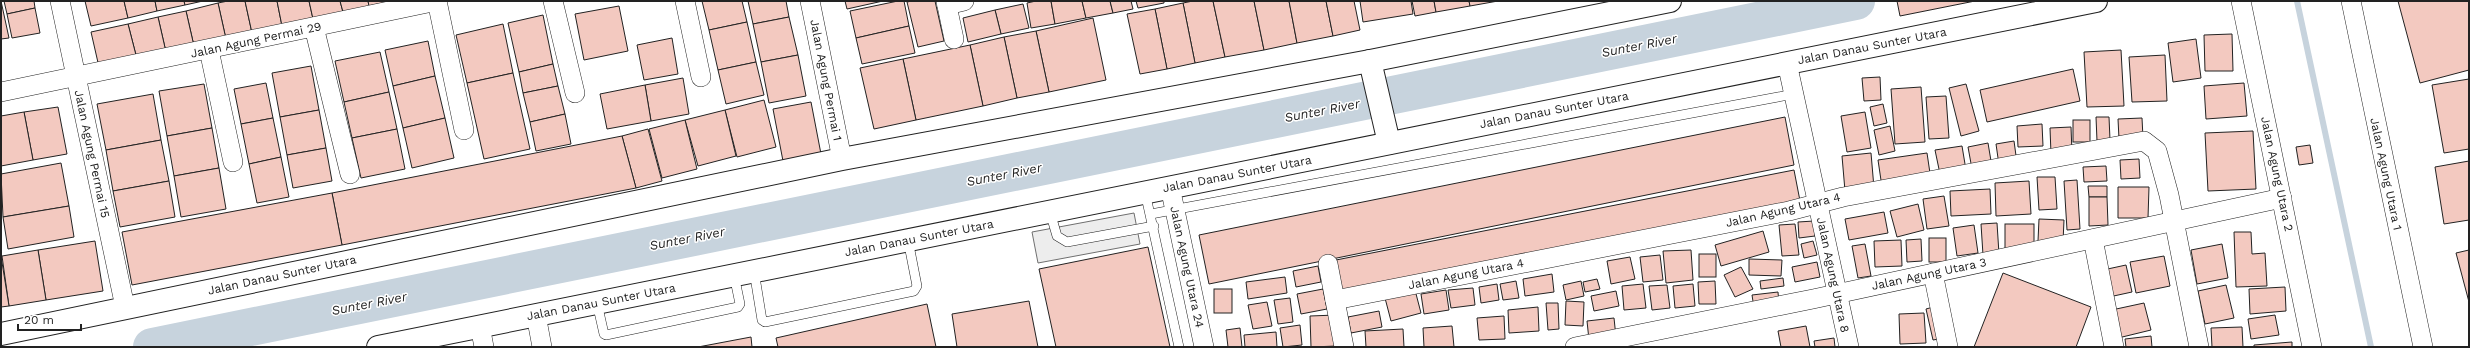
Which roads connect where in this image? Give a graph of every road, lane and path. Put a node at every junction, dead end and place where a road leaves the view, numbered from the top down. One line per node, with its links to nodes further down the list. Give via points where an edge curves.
1 (60, 1): 18 (street, Jalan Agung Permai 15)
2 (437, 1): 12 (street, Jalan Agung Permai 29); 22 (street)
3 (553, 1): 20 (street)
4 (685, 1): 17 (street)
5 (810, 1): 24 (street, Jalan Agung Permai 1)
6 (1670, 1): 11 (main road, Jalan Danau Sunter Utara)
7 (2096, 1): 15 (main road, Jalan Danau Sunter Utara)
8 (2241, 1): 29 (street, Jalan Agung Utara 2)
9 (2351, 1): 59 (street, Jalan Agung Utara 1)
10 (952, 2): 13 (street)
11 (1596, 9): 16 (main road, Jalan Danau Sunter Utara)
12 (314, 27): 14 (street, Jalan Agung Permai 29); 26 (street)
13 (954, 39)
14 (209, 50): 18 (street, Jalan Agung Permai 29); 25 (street)
15 (1787, 63): 21 (street, Jalan Agung Utara 8); 23 (main road, Jalan Danau Sunter Utara)
16 (1371, 68): 23 (main road); 24 (main road, Jalan Danau Sunter Utara)
17 (701, 77)
18 (75, 78): 19 (street, Jalan Agung Permai 29); 44 (street, Jalan Agung Permai 15)
19 (1, 92)
20 (575, 93)
21 (1794, 94): 30 (street, Jalan Agung Utara 8); 31 (lane)
22 (464, 130)
23 (1387, 135): 27 (main road, Jalan Danau Sunter Utara)
24 (842, 159): 44 (main road, Jalan Danau Sunter Utara)
25 (233, 162)
26 (350, 174)
27 (1170, 187): 28 (main road, Jalan Danau Sunter Utara); 31 (street, Jalan Agung Utara 24)
28 (1145, 192): 32 (main road, Jalan Danau Sunter Utara); 33 (lane)
29 (2282, 198): 34 (street, Jalan Agung Utara 3); 58 (street, Jalan Agung Utara 2)
30 (1817, 203): 34 (street, Jalan Agung Utara 4, via 2144,141 2157,151); 41 (street, Jalan Agung Utara 8); 42 (street, Jalan Agung Utara 4, via 1789,211)
31 (1175, 210): 33 (lane); 51 (street, Jalan Agung Utara 24)
32 (1050, 212): 35 (lane, via 1057,236 1067,242); 37 (main road, Jalan Danau Sunter Utara)
33 (1151, 214): 35 (lane)
34 (2174, 221): 36 (street, Jalan Agung Utara 3); 57 (street, Jalan Agung Utara 4)
35 (1154, 226): 50 (lane)
36 (2093, 239): 40 (street, Jalan Agung Utara 3); 56 (street)
37 (908, 240): 39 (main road, Jalan Danau Sunter Utara); 39 (lane, via 917,286 914,291 773,321 762,320)
38 (1328, 264): 42 (street)
39 (744, 273): 43 (main road, Jalan Danau Sunter Utara); 43 (lane, via 738,307 606,335)
40 (1933, 273): 41 (street, Jalan Agung Utara 3); 55 (street)
41 (1837, 294): 53 (street, Jalan Agung Utara 3); 54 (street, Jalan Agung Utara 8)
42 (1335, 300): 52 (street)
43 (596, 303): 45 (main road, Jalan Danau Sunter Utara)
44 (125, 307): 46 (main road, Jalan Danau Sunter Utara)
45 (536, 315): 47 (main road, Jalan Danau Sunter Utara); 49 (street)
46 (1, 334)
47 (482, 337): 48 (main road, Jalan Danau Sunter Utara)
48 (378, 347)
49 (542, 347)
50 (1179, 347)
51 (1204, 347)
52 (1344, 347)
53 (1575, 347)
54 (1849, 347)
55 (1948, 347)
56 (2114, 347)
57 (2199, 347)
58 (2312, 347)
59 (2423, 347)

